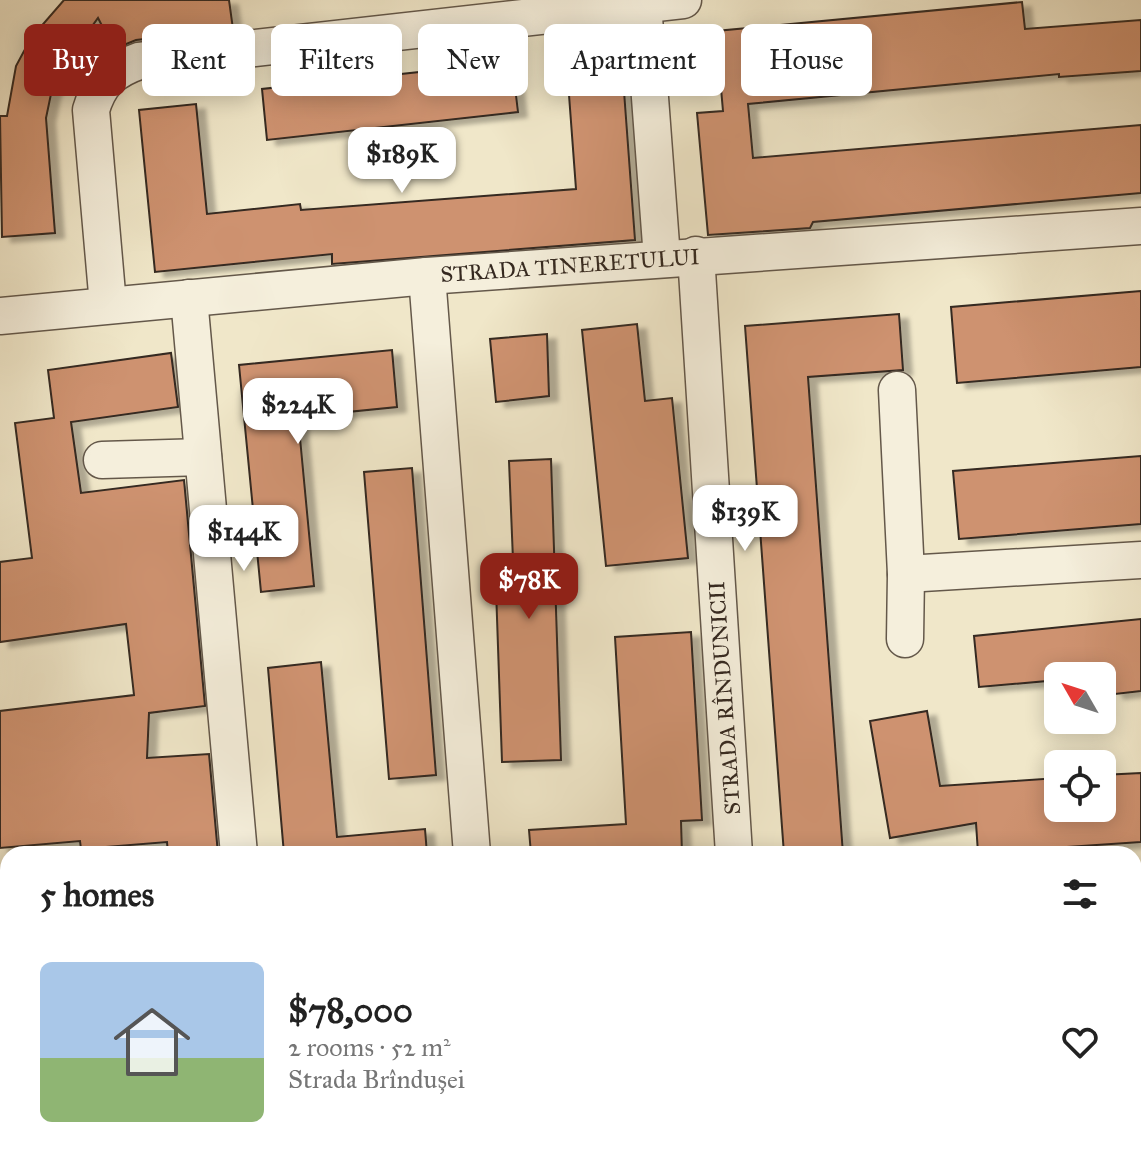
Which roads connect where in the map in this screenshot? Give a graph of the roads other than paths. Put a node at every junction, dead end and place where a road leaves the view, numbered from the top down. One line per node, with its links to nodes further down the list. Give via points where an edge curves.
1 (683, 0): 2 (street)
2 (643, 4): 4 (street, STRADA RÎNDUNICII); 7 (street, via 139,61 123,67 106,78 91,110)
3 (1141, 226): 4 (street, STRADA TINERETULUI)
4 (679, 257): 5 (street, STRADA TINERETULUI); 17 (street, STRADA RÎNDUNICII)
5 (427, 276): 6 (street, STRADA TINERETULUI); 16 (street)
6 (189, 298): 7 (street, STRADA TINERETULUI); 10 (street)
7 (108, 305): 8 (street, STRADA TINERETULUI)
8 (0, 316)
9 (897, 390): 13 (street)
10 (203, 457): 11 (street); 15 (street)
11 (102, 460)
12 (1141, 560): 13 (street)
13 (906, 574): 14 (street)
14 (905, 639)
15 (238, 846)
16 (471, 846)
17 (733, 846)

